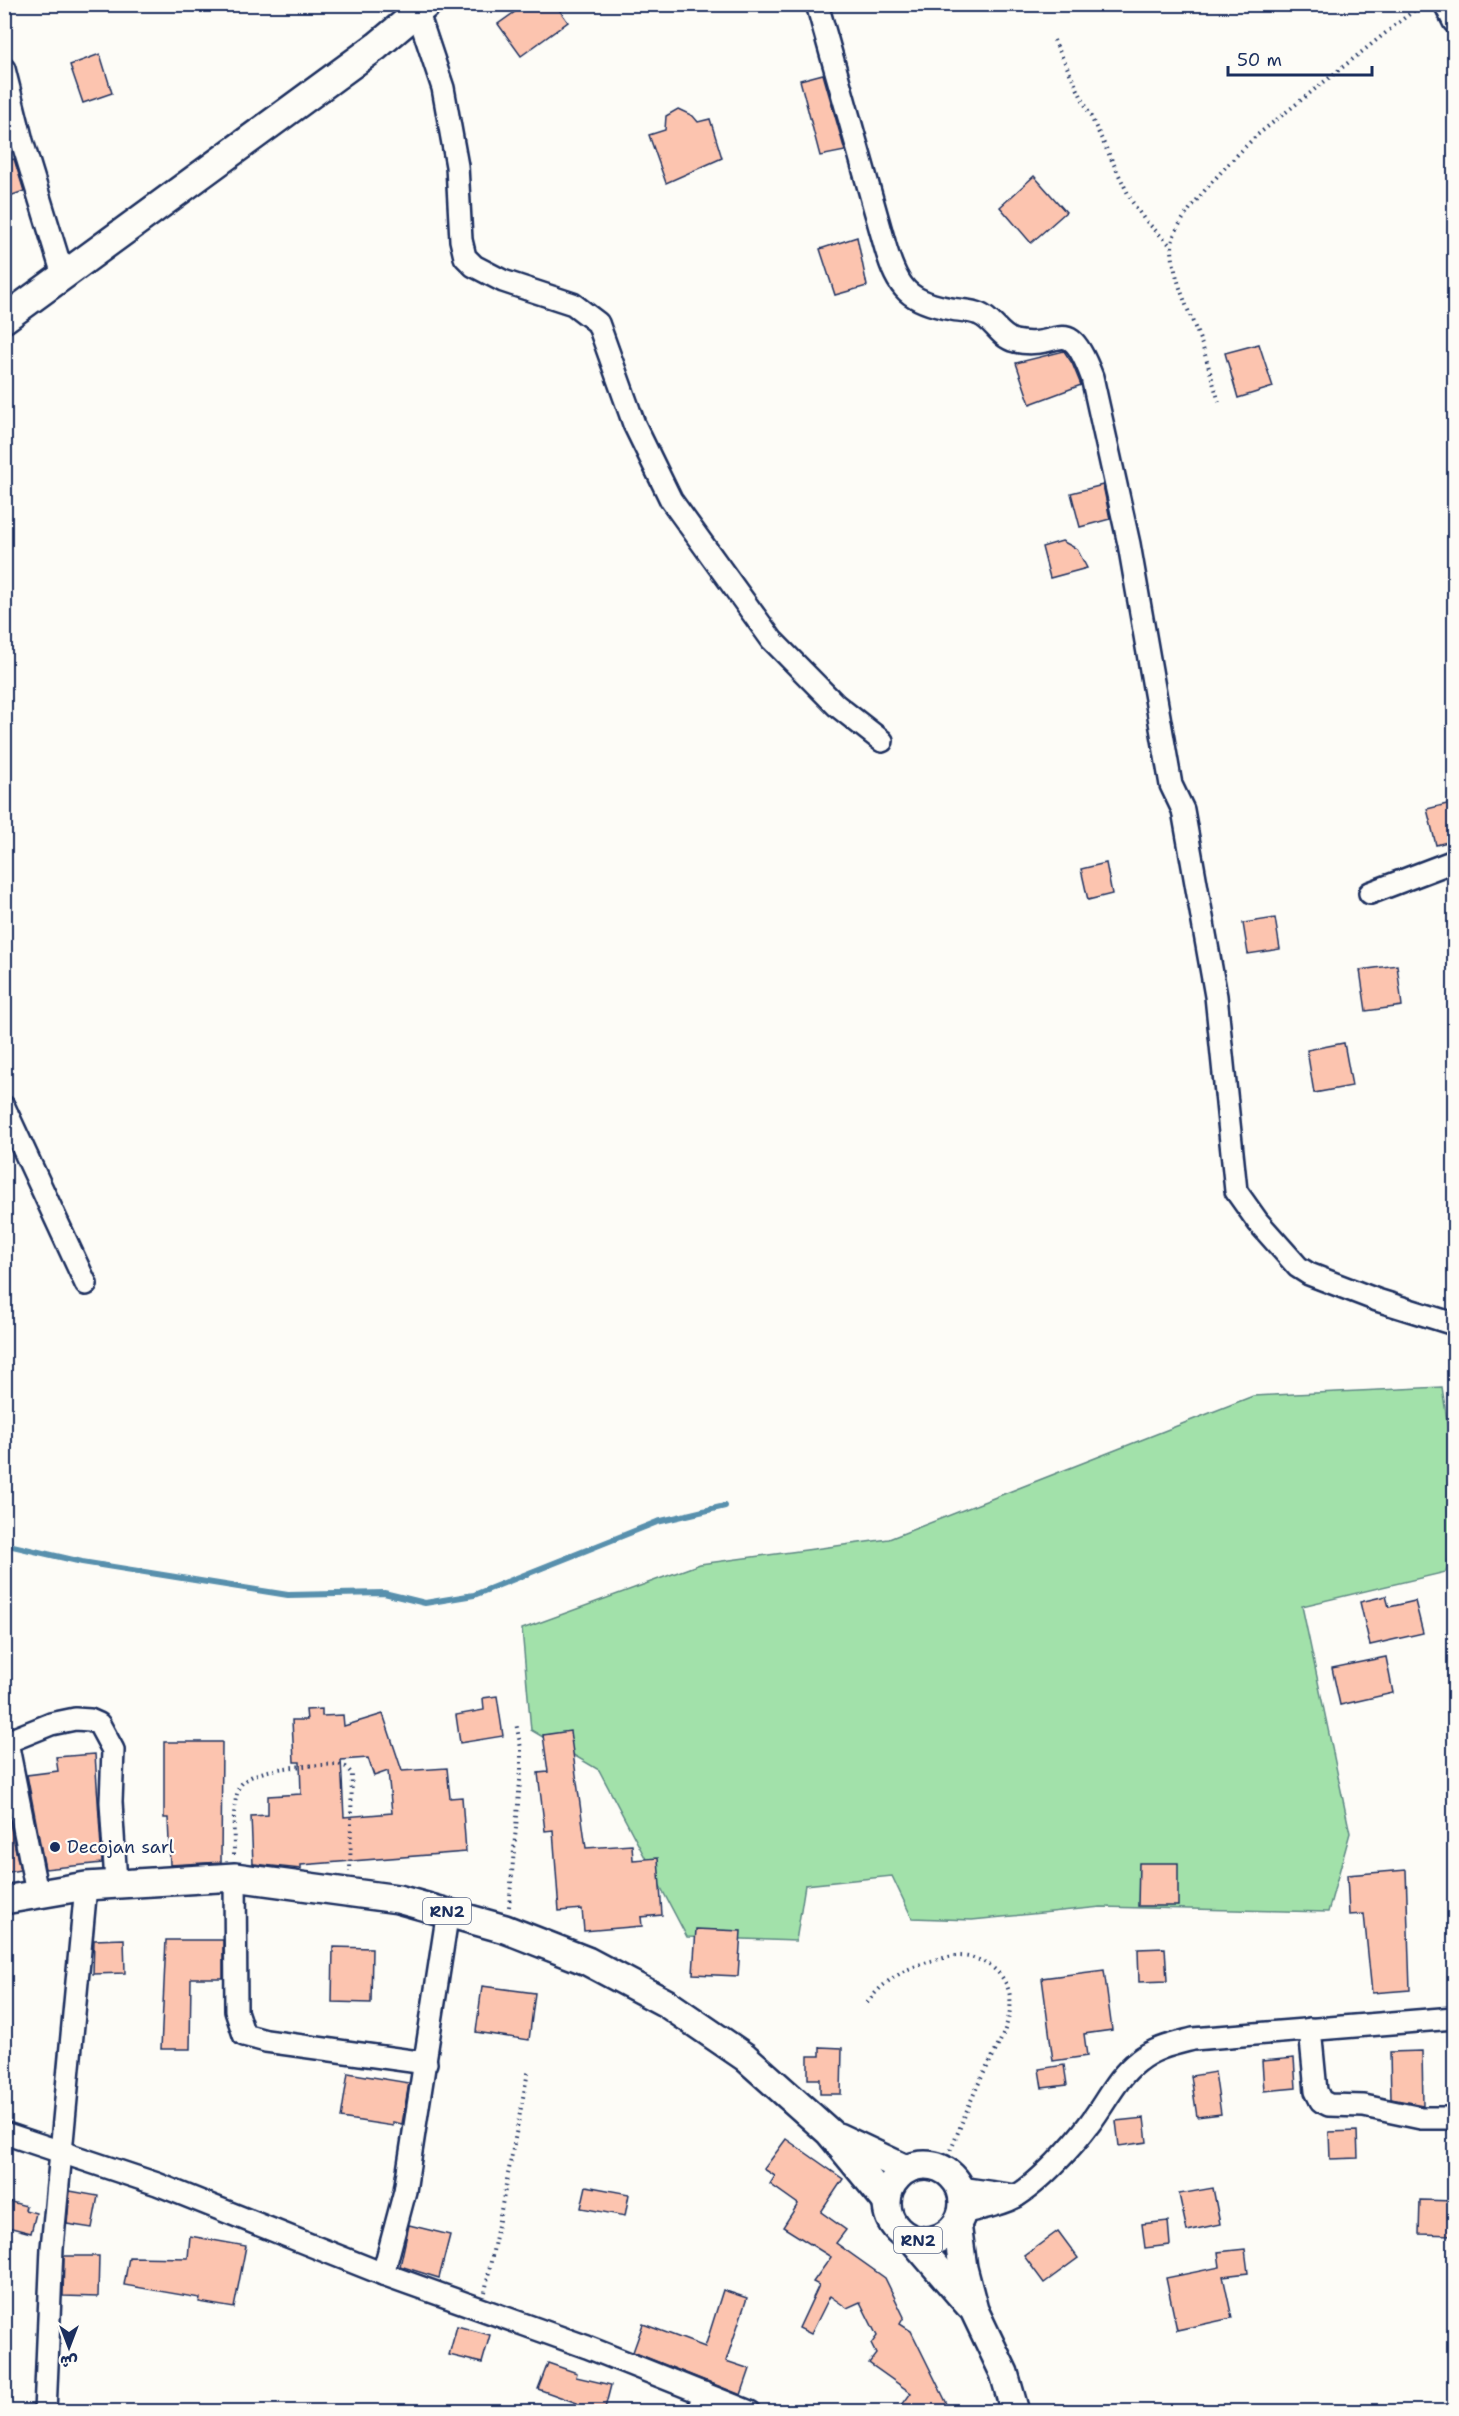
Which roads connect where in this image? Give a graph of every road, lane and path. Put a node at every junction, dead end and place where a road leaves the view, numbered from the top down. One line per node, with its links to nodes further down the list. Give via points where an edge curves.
1 (817, 4): 17 (street, via 900,286 932,305 980,315 1011,340 1063,336 1071,339 1083,352 1092,377 1129,544 1171,785 1183,810 1198,889 1220,1025 1236,1191 1258,1222 1304,1270 1326,1282)
2 (1422, 4): 8 (path, via 1256,136 1192,208 1174,235)
3 (1445, 4): 5 (street)
4 (423, 9): 9 (main road); 12 (street, via 457,166 465,257 502,281 573,304 598,322 634,424 671,500 772,640 836,705)
5 (1455, 22)
6 (1054, 40): 8 (path, via 1131,200)
7 (4, 69): 9 (street)
8 (1172, 247): 11 (path)
9 (63, 275): 10 (main road)
10 (4, 319)
11 (1219, 402)
12 (882, 741)
13 (1455, 861): 14 (street)
14 (1370, 893)
15 (4, 1107): 16 (street)
16 (86, 1284)
17 (1455, 1324)
18 (516, 1723): 27 (path, via 521,1770)
19 (6, 1743): 21 (street, via 51,1724 75,1719 99,1724 113,1750 111,1802); 23 (street)
20 (235, 1877): 21 (main road, RN2); 24 (main road, RN2); 24 (path, via 234,1822 238,1788 246,1779 260,1772 338,1764 352,1774); 31 (street, via 236,2011 244,2035)
21 (116, 1883): 22 (main road, RN2)
22 (86, 1886): 23 (main road, RN2); 36 (street)
23 (37, 1893): 25 (main road, RN2)
24 (350, 1893): 26 (main road, RN2)
25 (4, 1900)
26 (448, 1911): 27 (main road, RN2); 31 (street)
27 (506, 1929): 34 (main road, RN2, via 587,1961 666,2003 744,2057)
28 (867, 2003): 38 (path, via 892,1976 951,1957 969,1956 985,1961 1004,1982 1010,2001 1006,2027 978,2085)
29 (1455, 2018): 30 (street)
30 (1310, 2029): 33 (street, via 1316,2091 1321,2101 1421,2118); 38 (street, via 1193,2038 1154,2051 1120,2079 1090,2124 1057,2161 1016,2196 1001,2203)
31 (426, 2063): 41 (street, via 405,2191)
32 (528, 2072): 42 (path)
33 (1455, 2118)
34 (829, 2132): 37 (main road, RN2); 39 (main road, RN2)
35 (4, 2133): 36 (street)
36 (62, 2150): 41 (street); 45 (street, via 52,2248)
37 (906, 2169): 38 (main road, via 931,2165); 39 (main road, via 889,2188)
38 (955, 2198): 40 (main road, RN2, via 948,2234 937,2239); 43 (main road, RN2, via 963,2268)
39 (886, 2200): 40 (main road, RN2, via 893,2224)
40 (913, 2240): 43 (main road, RN2)
41 (383, 2274): 42 (street)
42 (482, 2308): 44 (street)
43 (974, 2310): 47 (main road, RN2, via 1004,2373)
44 (701, 2402): 46 (street)
45 (45, 2412)
46 (750, 2412)
47 (1015, 2412)

